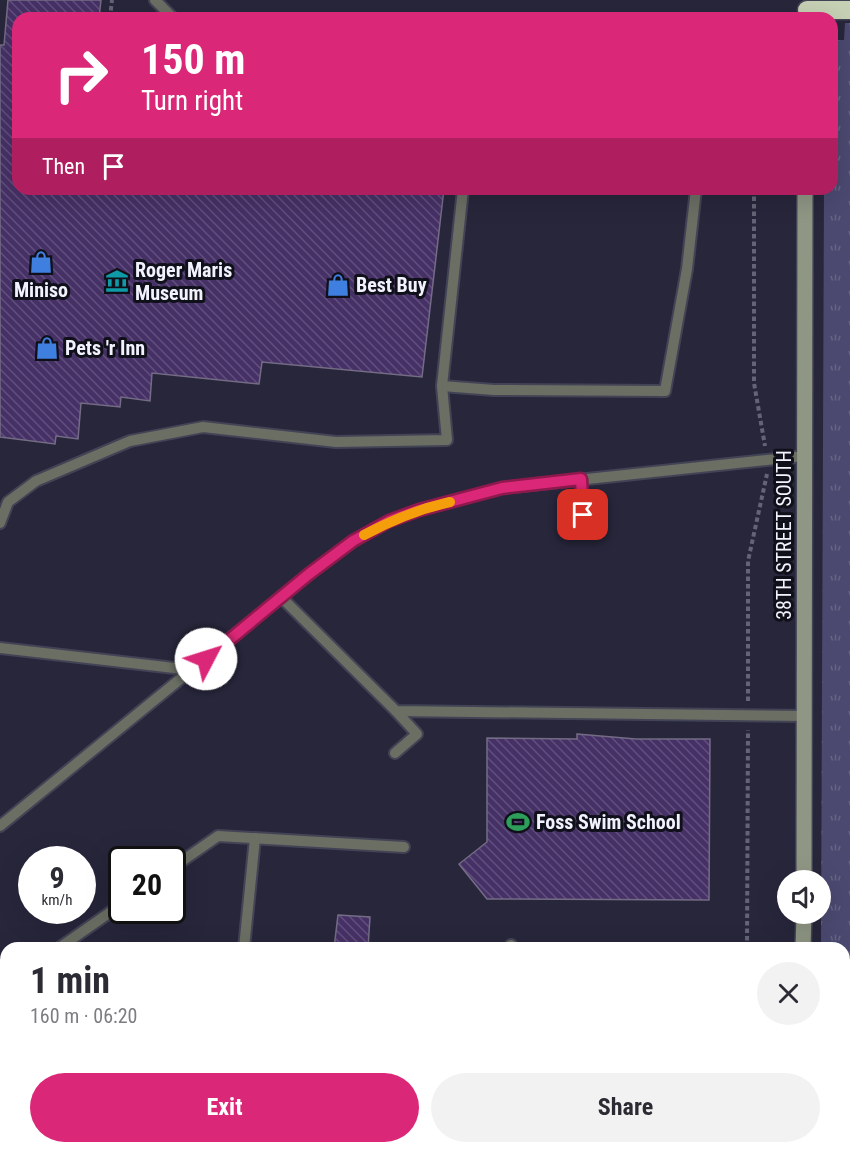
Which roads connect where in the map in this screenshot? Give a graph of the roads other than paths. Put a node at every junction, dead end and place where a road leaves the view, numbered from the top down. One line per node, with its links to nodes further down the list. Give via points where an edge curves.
1 (155, 0): 4 (lane)
2 (807, 9): 3 (highway)
3 (850, 10)
4 (167, 12)
5 (462, 195): 8 (lane)
6 (695, 195): 8 (lane, via 687,269 665,391)
7 (805, 195): 9 (street, 38TH STREET SOUTH)
8 (442, 386): 11 (lane, via 447,440 336,442 192,429 130,441 36,481 8,502)
9 (805, 456): 10 (lane); 17 (street, 38TH STREET SOUTH)
10 (581, 479): 12 (lane); 13 (lane, via 502,488 389,521 353,541)
11 (0, 523)
12 (584, 533)
13 (281, 597): 15 (lane); 16 (lane)
14 (0, 648): 15 (lane)
15 (192, 670): 19 (lane)
16 (396, 711): 17 (lane); 18 (lane, via 417,734)
17 (806, 716): 23 (street, 38TH STREET SOUTH)
18 (395, 753)
19 (0, 826)
20 (255, 838): 21 (lane); 22 (lane, via 218,836); 27 (lane)
21 (404, 847)
22 (186, 858)
23 (804, 870)
24 (108, 914): 26 (lane)
25 (804, 924): 28 (street)
26 (68, 942)
27 (245, 942)
28 (803, 942)

